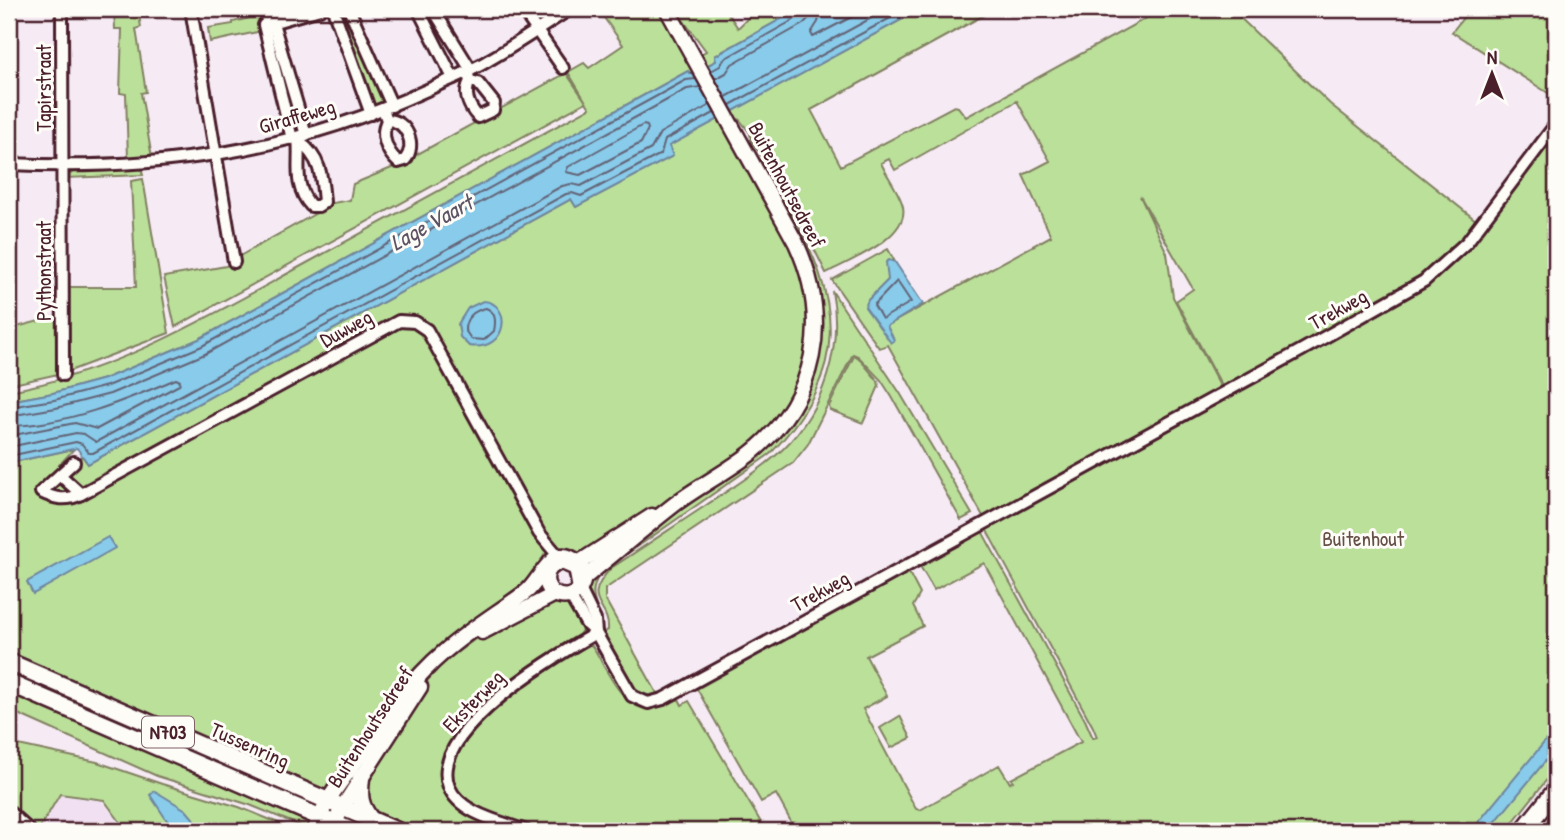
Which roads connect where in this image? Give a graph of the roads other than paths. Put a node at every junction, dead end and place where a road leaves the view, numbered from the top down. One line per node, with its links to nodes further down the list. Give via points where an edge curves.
1 (62, 9): 23 (street, Tapirstraat)
2 (191, 9): 21 (street)
3 (264, 9): 12 (street)
4 (320, 9): 12 (street)
5 (333, 9): 18 (street)
6 (349, 9): 17 (street)
7 (418, 9): 16 (street)
8 (433, 9): 15 (street)
9 (522, 9): 13 (street)
10 (570, 9): 13 (street, Giraffeweg)
11 (667, 9): 31 (main road, Buitenhoutsedreef, via 796,243 813,287 816,316 814,346 802,391 788,414 750,454)
12 (271, 23): 20 (street, via 264,25)
13 (537, 30): 14 (street); 15 (street, Giraffeweg)
14 (563, 68)
15 (469, 74): 16 (street, Giraffeweg)
16 (453, 78): 17 (street, Giraffeweg)
17 (387, 112): 18 (street, Giraffeweg)
18 (371, 114): 20 (street, Giraffeweg)
19 (1556, 124): 28 (street, Trekweg, via 1467,242 1423,281)
20 (299, 139): 20 (street, via 314,156 321,175 324,202 318,206 307,202 300,186); 21 (street, Giraffeweg)
21 (216, 155): 23 (street, Giraffeweg); 24 (street)
22 (9, 164): 23 (street, Giraffeweg)
23 (63, 167): 25 (street, Pythonstraat)
24 (234, 262)
25 (63, 376)
26 (1082, 456): 28 (street)
27 (74, 462): 29 (street, Duwweg)
28 (1089, 467): 35 (street, Trekweg, via 663,699 648,703 632,696)
29 (60, 475): 30 (street); 30 (street, Duwweg, via 41,492 58,499)
30 (81, 495): 32 (street, Duwweg, via 399,321 415,321 426,330)
31 (675, 504): 32 (main road, Buitenhoutsedreef); 33 (main road, Buitenhoutsedreef)
32 (558, 566): 33 (main road, via 582,568); 34 (main road, via 549,588); 36 (main road, Buitenhoutsedreef)
33 (578, 587): 34 (main road); 35 (street, Trekweg, via 587,625)
34 (555, 594): 36 (main road, Buitenhoutsedreef)
35 (596, 632): 49 (street, Eksterweg, via 520,680 452,752 449,787 461,802)
36 (444, 656): 39 (main road, Buitenhoutsedreef, via 414,694); 41 (main road, Buitenhoutsedreef, via 407,689)
37 (9, 662): 41 (highway, Tussenring / N703)
38 (9, 683): 44 (highway, Tussenring / N703)
39 (362, 778): 41 (main road, Buitenhoutsedreef); 43 (highway, via 358,797)
40 (1556, 790): 50 (highway)
41 (335, 805): 43 (highway, Tussenring / N703); 44 (main road)
42 (9, 812): 46 (street)
43 (372, 821): 48 (highway, Tussenring / N703)
44 (325, 826): 47 (highway, Tussenring / N703)
45 (1556, 826): 51 (highway)
46 (30, 831)
47 (352, 831)
48 (397, 831)
49 (526, 831)
50 (1523, 831)
51 (1552, 831)

